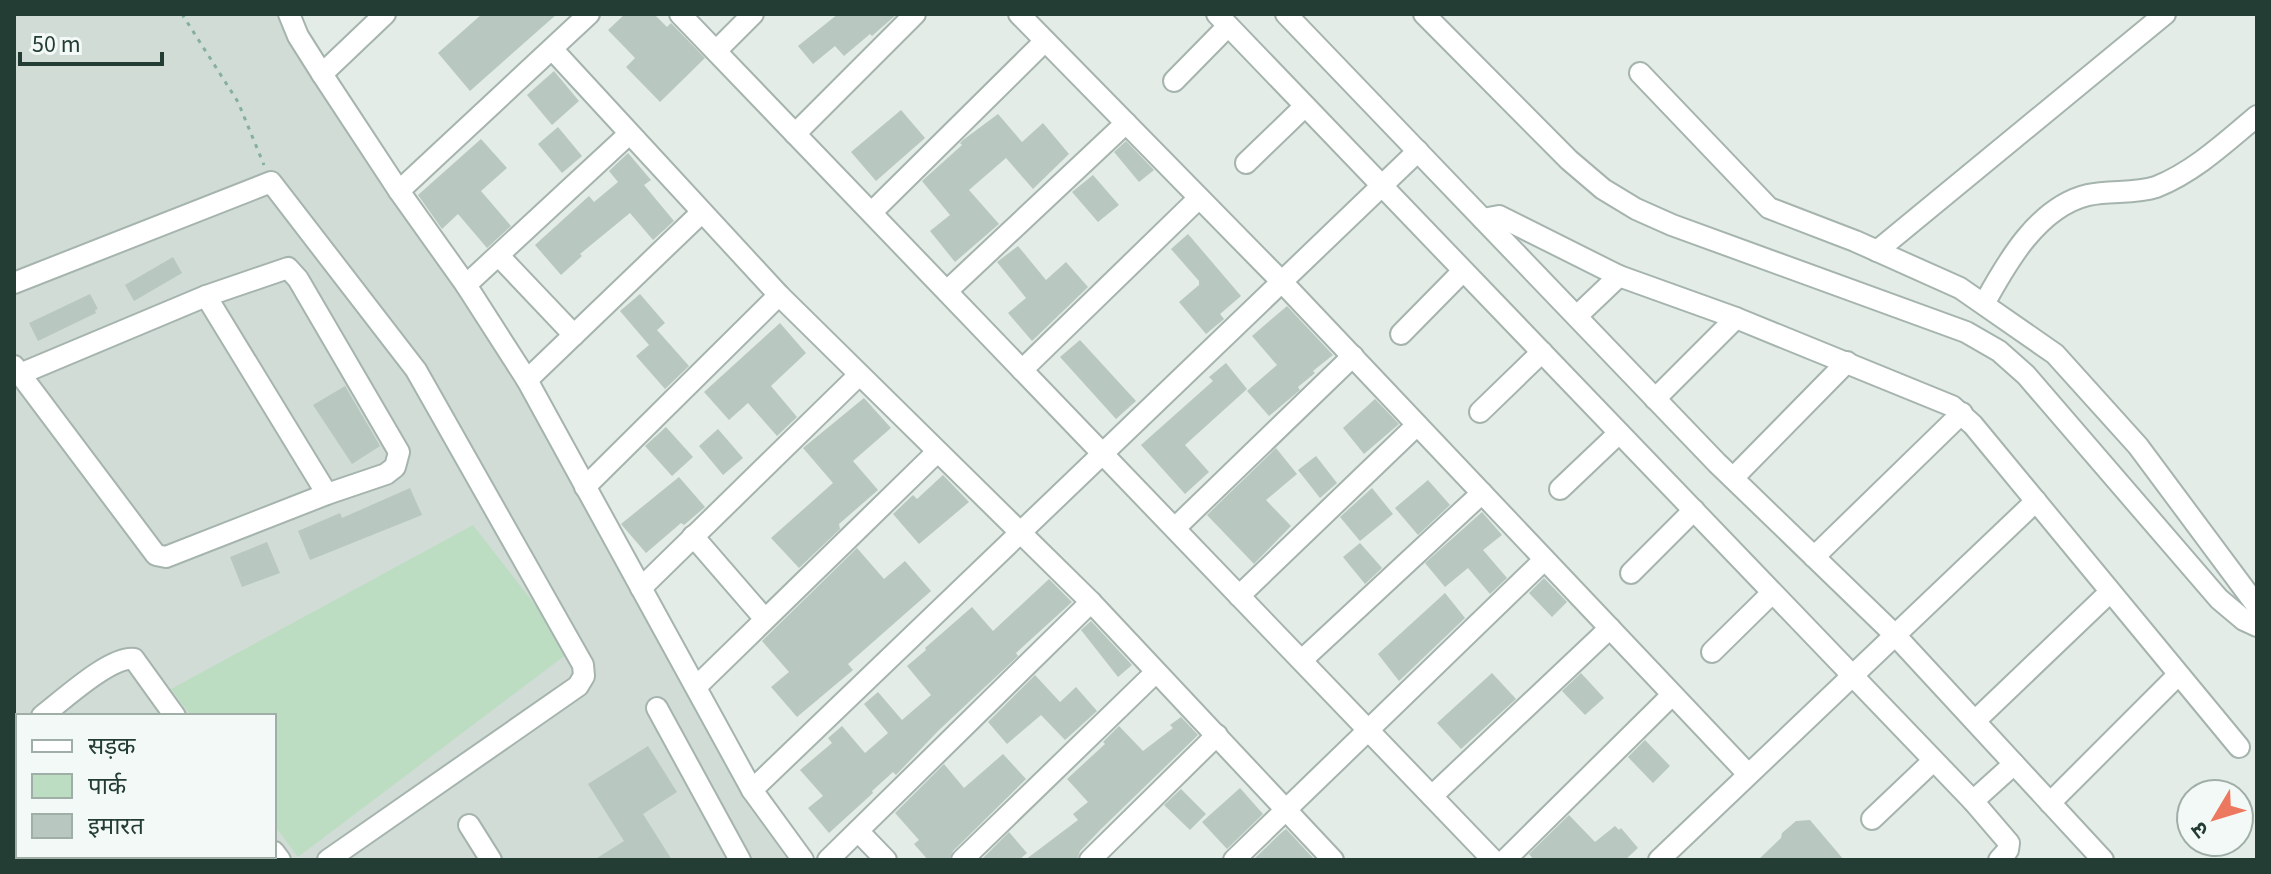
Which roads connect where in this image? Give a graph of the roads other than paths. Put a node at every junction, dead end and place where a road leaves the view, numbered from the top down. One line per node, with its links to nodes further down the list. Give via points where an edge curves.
1 (289, 14): 16 (street)
2 (385, 14): 16 (street)
3 (589, 14): 13 (street)
4 (680, 14): 14 (street)
5 (753, 14): 14 (street)
6 (915, 14): 22 (street)
7 (1019, 14): 12 (street)
8 (1286, 14): 23 (street)
9 (1424, 14): 80 (street, via 1569,160 1636,209 1966,332 1999,351 2026,375 2219,599)
10 (2165, 14): 31 (street)
11 (1222, 20): 17 (street); 18 (street)
12 (1045, 41): 20 (street); 28 (street)
13 (553, 50): 21 (street); 26 (street)
14 (716, 51): 22 (street)
15 (1640, 73): 31 (street, via 1769,208)
16 (322, 74): 26 (street)
17 (1174, 81)
18 (1305, 106): 24 (street); 25 (street)
19 (2257, 116): 41 (street, via 2183,174 2153,188 2089,195 2063,204 2006,264)
20 (1126, 123): 27 (street); 38 (street)
21 (629, 134): 29 (street); 32 (street)
22 (795, 134): 28 (street)
23 (1418, 151): 25 (street); 30 (street)
24 (1246, 163)
25 (1382, 186): 33 (street); 36 (street)
26 (399, 191): 37 (street)
27 (1199, 198): 36 (street); 50 (street)
28 (872, 212): 38 (street)
29 (701, 213): 39 (street); 45 (street)
30 (1483, 219): 34 (street, via 1499,216); 42 (street)
31 (1877, 251): 41 (street)
32 (499, 256): 37 (street); 45 (street)
33 (1462, 272): 44 (street); 46 (street)
34 (1619, 276): 42 (street); 43 (street)
35 (14, 283): 109 (street, via 271,182 416,370 583,665 578,686)
36 (1283, 283): 47 (street); 59 (street)
37 (466, 285): 52 (street)
38 (947, 291): 50 (street)
39 (779, 295): 51 (street); 61 (street)
40 (206, 296): 49 (street); 64 (street); 64 (street, via 288,268 298,279 399,452 395,467 386,474)
41 (1984, 304): 78 (street, via 2055,354 2138,446)
42 (1577, 316): 53 (street)
43 (1736, 318): 48 (street); 53 (street)
44 (1401, 334)
45 (574, 335): 52 (street)
46 (1542, 352): 54 (street); 57 (street)
47 (1353, 356): 56 (street); 67 (street)
48 (1847, 362): 55 (street); 60 (street)
49 (17, 370): 64 (street, via 156,555 166,557)
50 (1022, 370): 59 (street)
51 (859, 375): 58 (street); 69 (street)
52 (527, 380): 61 (street)
53 (1655, 399): 60 (street)
54 (1480, 412)
55 (1962, 413): 65 (street); 70 (street)
56 (1417, 425): 63 (street); 76 (street)
57 (1619, 433): 62 (street); 66 (street)
58 (937, 452): 68 (street); 79 (street)
59 (1103, 454): 67 (street); 68 (street)
60 (1733, 478): 70 (street)
61 (585, 487): 73 (street)
62 (1560, 489)
63 (1482, 493): 71 (street); 84 (street)
64 (327, 494)
65 (2036, 501): 74 (street); 82 (street)
66 (1694, 510): 72 (street); 75 (street)
67 (1175, 528): 76 (street)
68 (1020, 532): 77 (street); 100 (street)
69 (693, 536): 73 (street); 79 (street)
70 (1814, 557): 82 (street)
71 (1544, 560): 81 (street); 94 (street)
72 (1631, 573)
73 (641, 588): 88 (street)
74 (2110, 592): 86 (street); 93 (street)
75 (1771, 594): 83 (street); 87 (street)
76 (1239, 596): 84 (street)
77 (1091, 602): 85 (street); 107 (street)
78 (2257, 606)
79 (764, 618): 88 (street)
80 (2257, 626)
81 (1610, 628): 89 (street); 101 (street)
82 (1895, 635): 87 (street); 93 (street)
83 (1712, 652)
84 (1302, 660): 94 (street)
85 (1156, 672): 95 (street); 115 (street)
86 (2178, 675): 96 (street); 103 (street)
87 (1852, 676): 97 (street); 99 (street)
88 (697, 686): 100 (street)
89 (1672, 695): 99 (street); 120 (street)
90 (657, 708): 111 (street)
91 (45, 714): 92 (street, via 126,658 134,659)
92 (174, 714)
93 (1975, 721): 98 (street)
94 (1369, 731): 101 (street); 104 (street)
95 (1217, 735): 104 (street); 116 (street)
96 (2239, 747)
97 (1933, 761): 102 (street); 105 (street)
98 (2014, 764): 102 (street); 103 (street)
99 (1748, 774): 121 (street)
100 (752, 790): 112 (street)
101 (1432, 796): 119 (street)
102 (1973, 801): 122 (street, via 2009,843)
103 (2050, 803): 108 (street)
104 (1287, 810): 117 (street); 118 (street)
105 (1872, 819)
106 (469, 825): 110 (street)
107 (858, 831): 113 (street); 114 (street)
108 (2099, 857)
109 (328, 860)
110 (491, 860)
111 (740, 860)
112 (803, 860)
113 (828, 860)
114 (886, 860)
115 (962, 860)
116 (1090, 860)
117 (1234, 860)
118 (1333, 860)
119 (1493, 860)
120 (1505, 860)
121 (1659, 860)
122 (1999, 860)

